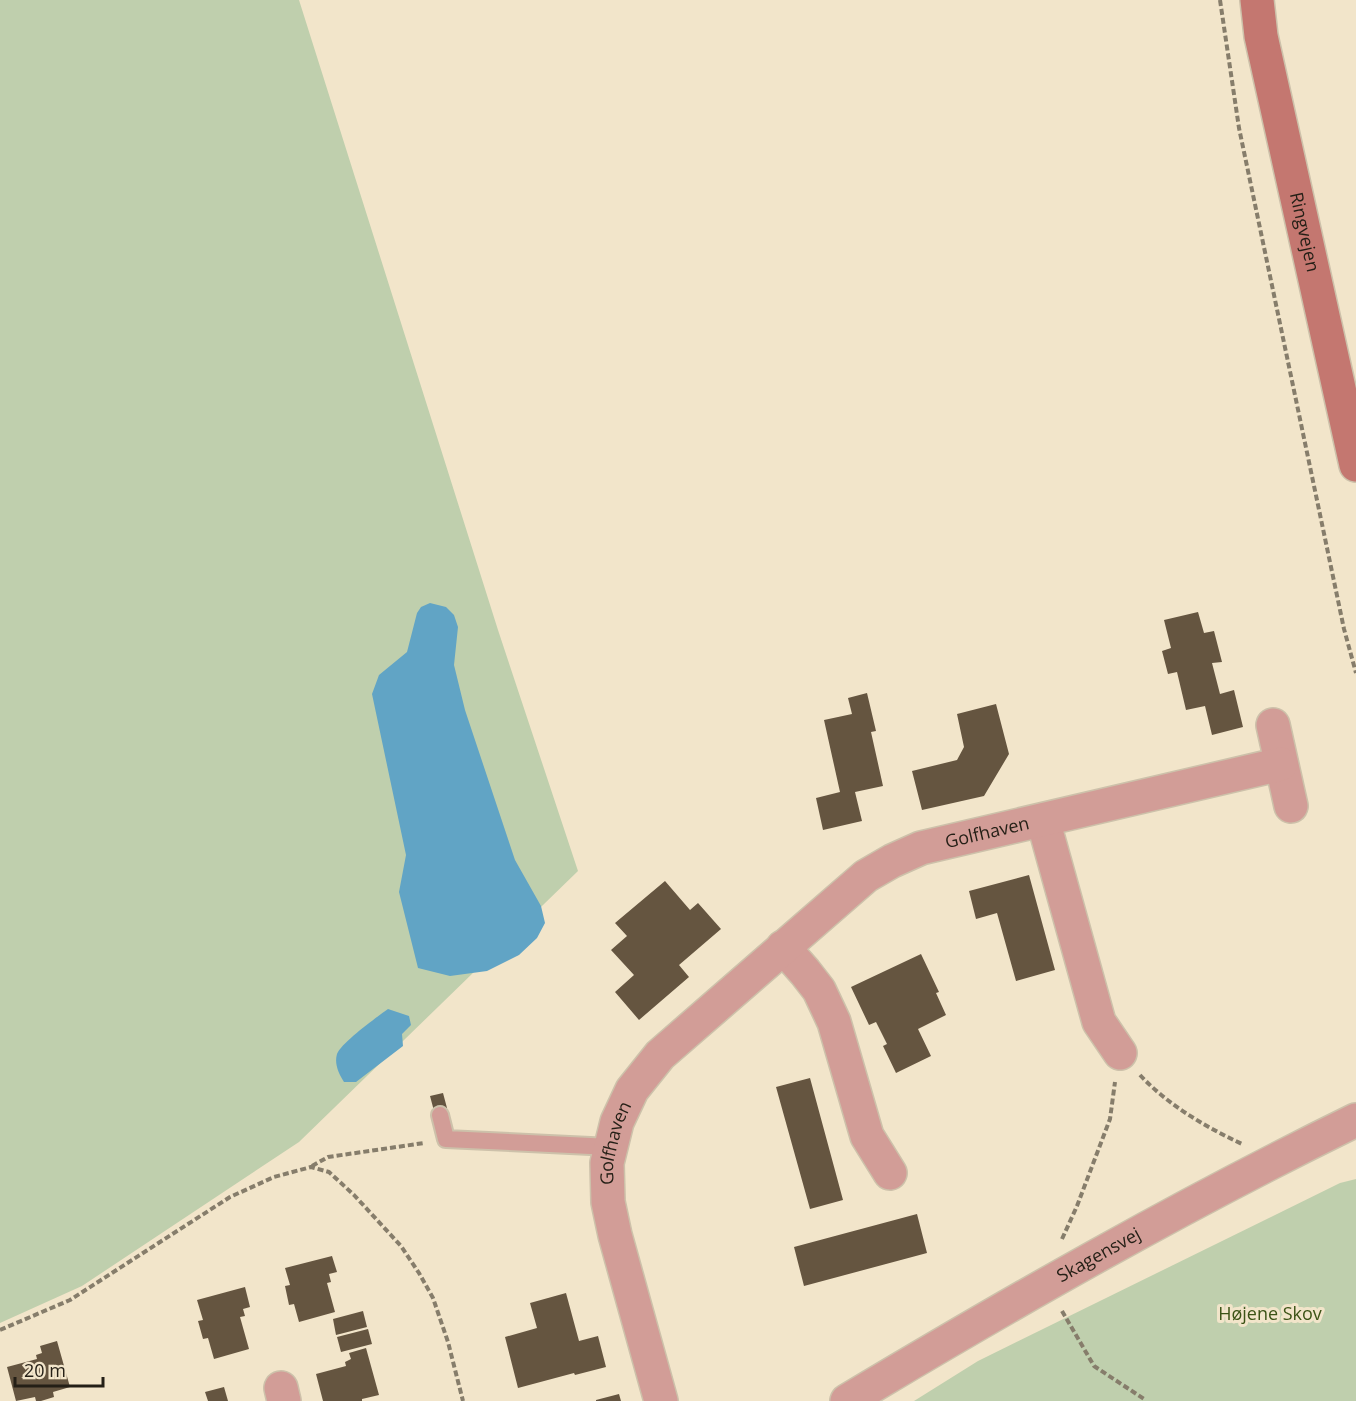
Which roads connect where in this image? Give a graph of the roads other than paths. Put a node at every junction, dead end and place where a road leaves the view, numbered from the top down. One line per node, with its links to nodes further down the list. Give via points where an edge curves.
1 (1257, 0): 2 (main road, Ringvejen, via 1261,36)
2 (1356, 465)
3 (1273, 725): 4 (street)
4 (1281, 764): 5 (street); 6 (street, Golfhaven)
5 (1291, 806)
6 (1043, 820): 7 (street, Golfhaven, via 921,848 892,861 866,876); 8 (street, Golfhaven, via 1099,1022)
7 (783, 947): 11 (street, Golfhaven, via 660,1056 632,1090 616,1122); 12 (street, via 819,990 834,1022 867,1136)
8 (1119, 1053)
9 (440, 1115): 11 (lane, via 446,1139)
10 (1356, 1120): 14 (street, Skagensvej, via 1046,1284)
11 (611, 1147): 13 (street, Golfhaven, via 607,1163 608,1202)
12 (890, 1173)
13 (661, 1401)
14 (848, 1401)

